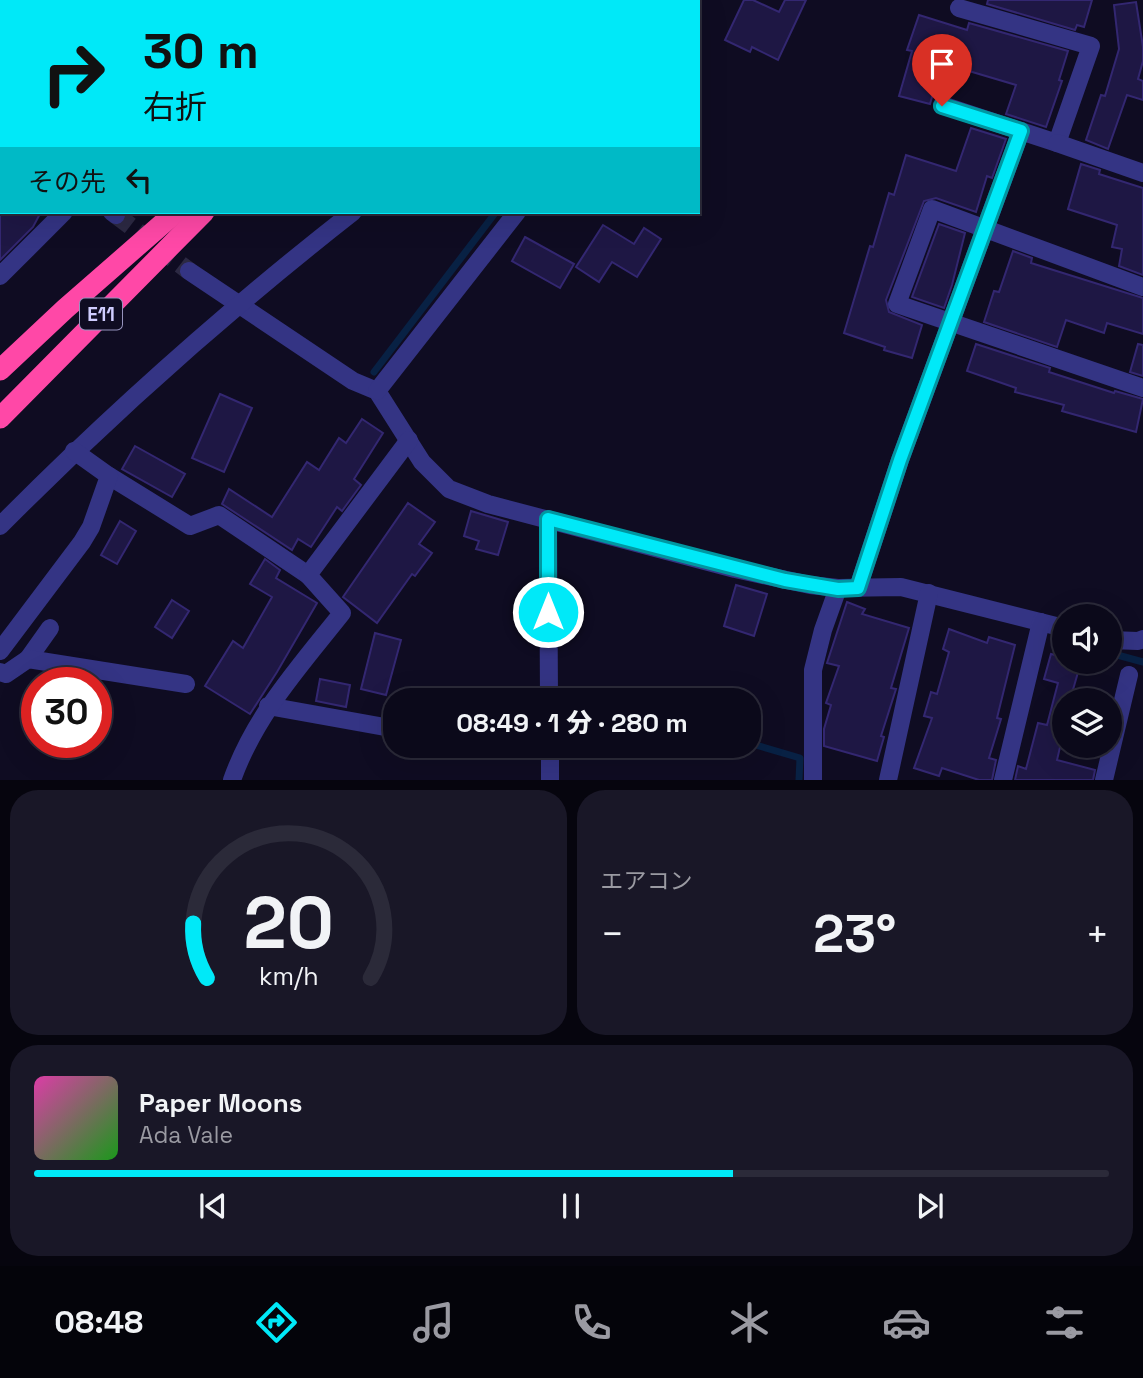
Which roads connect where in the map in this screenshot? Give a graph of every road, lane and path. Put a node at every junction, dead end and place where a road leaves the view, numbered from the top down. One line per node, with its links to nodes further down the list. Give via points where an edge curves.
1 (959, 8): 4 (street, via 1091,46)
2 (942, 106): 3 (street)
3 (1021, 131): 4 (street); 11 (street)
4 (1057, 143): 5 (street)
5 (1143, 173)
6 (62, 214): 13 (street)
7 (175, 214): 17 (highway, E11)
8 (202, 214): 20 (highway, E11)
9 (351, 214): 15 (street)
10 (515, 214): 19 (street)
11 (986, 228): 14 (street); 16 (street); 16 (street, via 932,209 897,304)
12 (189, 271): 15 (street)
13 (0, 276)
14 (1143, 287)
15 (240, 305): 19 (street, via 353,382); 22 (street)
16 (952, 321): 18 (street); 27 (street)
17 (0, 370)
18 (1143, 388)
19 (377, 391): 21 (street)
20 (0, 418)
21 (409, 440): 24 (street, via 422,462 449,489); 26 (street)
22 (74, 451): 23 (street); 25 (street)
23 (109, 476): 26 (street, via 190,526 219,514); 35 (street, via 82,542)
24 (548, 519): 28 (street, via 736,569); 40 (street)
25 (0, 526)
26 (308, 575): 41 (street, via 342,613)
27 (858, 588): 28 (street); 29 (street, via 901,587)
28 (838, 589): 46 (street, via 813,670)
29 (929, 593): 30 (street); 47 (street)
30 (1041, 622): 31 (street); 48 (street)
31 (1052, 625)
32 (50, 628): 36 (street)
33 (1143, 639): 34 (street)
34 (1122, 640)
35 (0, 651)
36 (28, 659): 37 (street, via 6,674); 39 (street)
37 (0, 673)
38 (1129, 675): 49 (street)
39 (186, 684)
40 (549, 688)
41 (268, 706): 42 (street); 44 (street, via 242,750)
42 (383, 727)
43 (550, 758): 45 (street)
44 (232, 779)
45 (550, 779)
46 (813, 779)
47 (888, 779)
48 (1003, 779)
49 (1104, 779)

